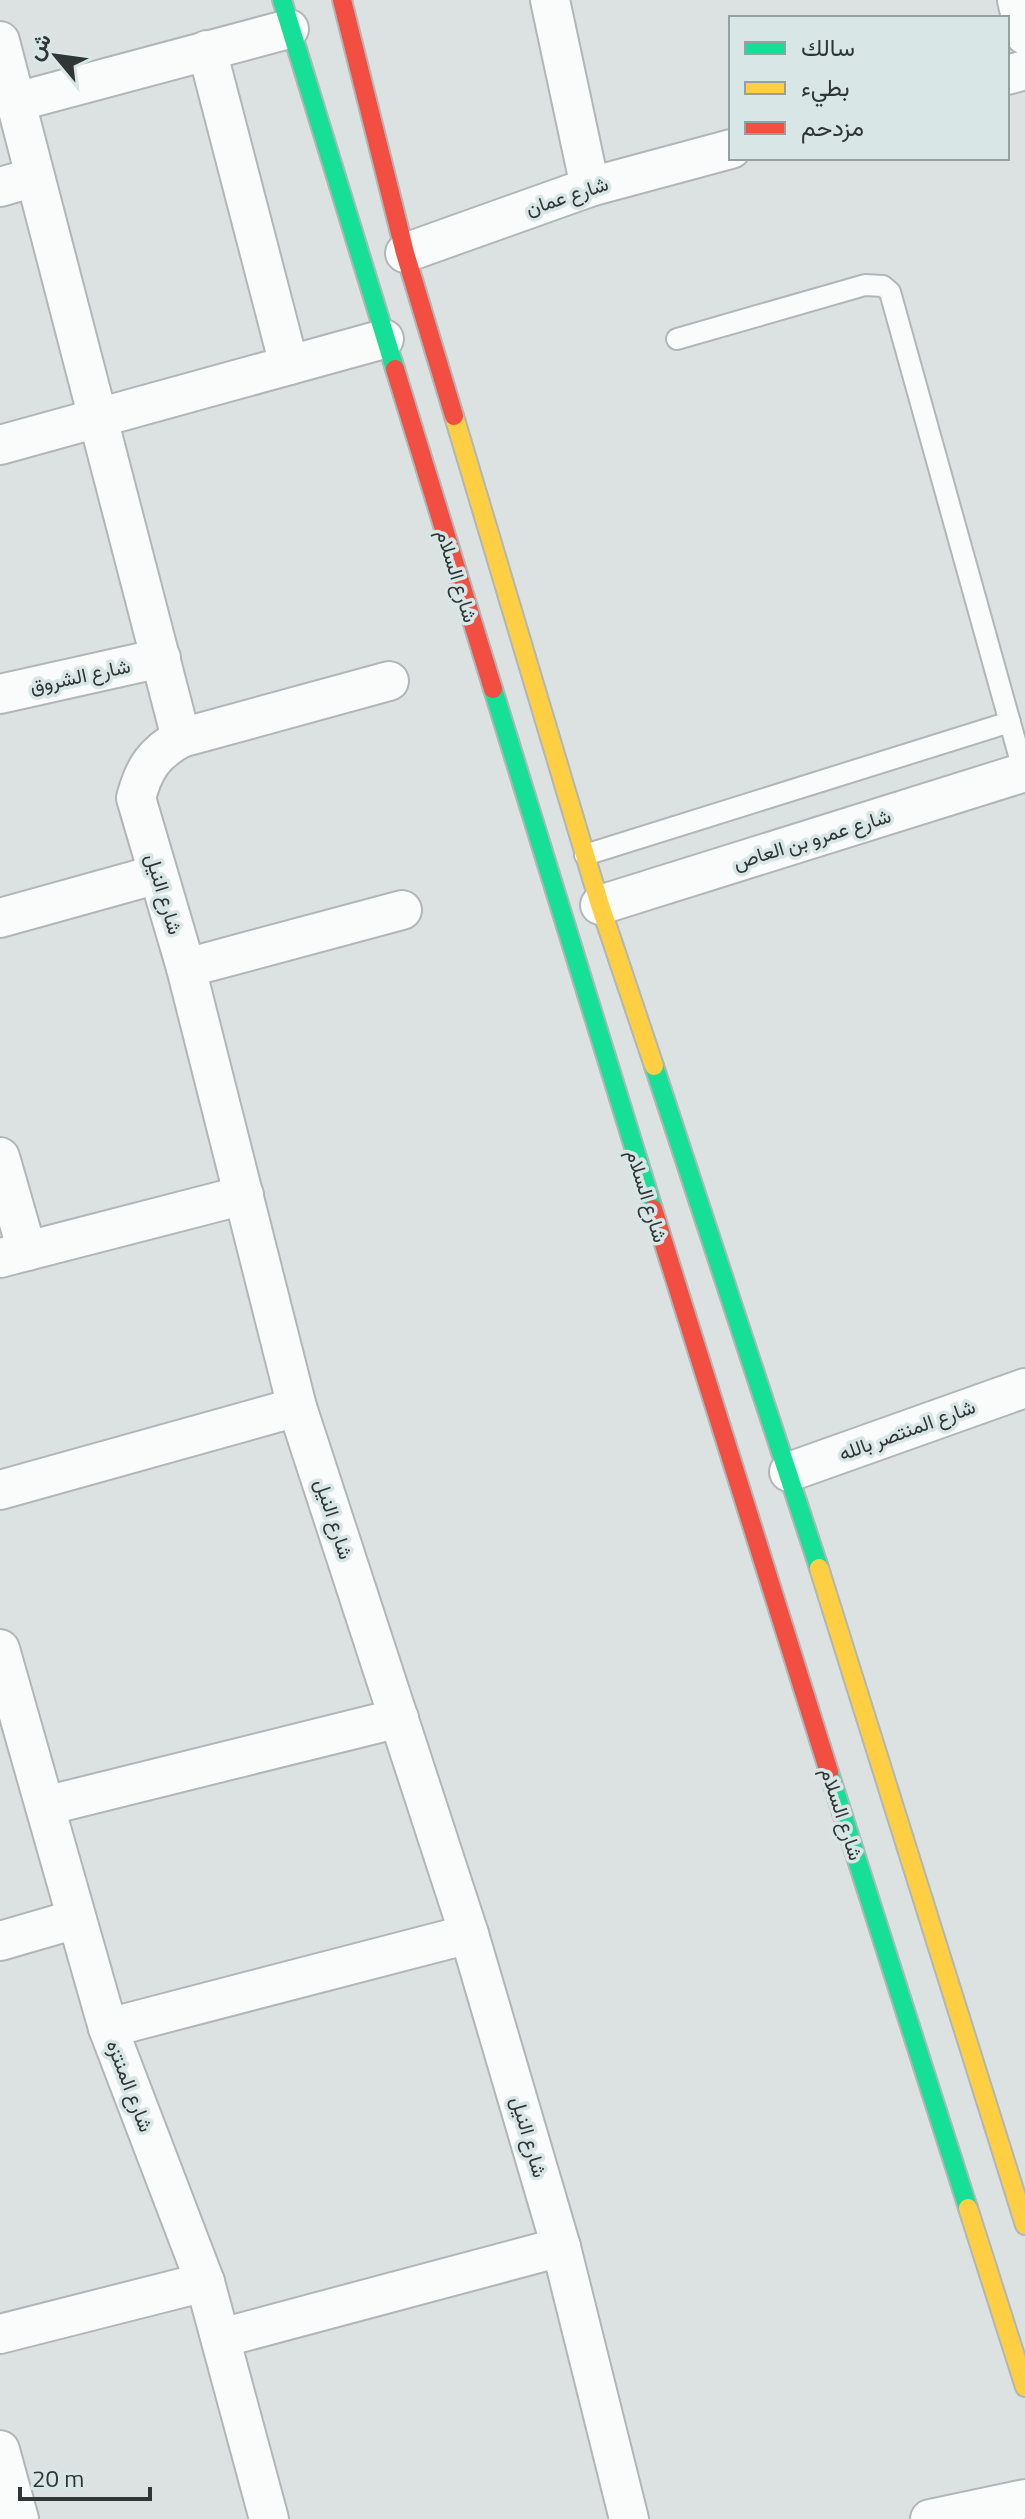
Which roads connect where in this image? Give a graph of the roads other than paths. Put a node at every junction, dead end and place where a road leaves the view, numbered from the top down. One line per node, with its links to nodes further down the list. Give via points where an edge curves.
1 (342, 0): 12 (street)
2 (550, 0): 11 (street)
3 (1017, 0): 5 (street)
4 (286, 14): 7 (street); 13 (street, شارع السلام)
5 (1025, 35)
6 (0, 41): 8 (street)
7 (207, 50): 8 (street); 15 (street)
8 (16, 102): 10 (street)
9 (729, 150): 11 (street, شارع عمان)
10 (18, 182): 16 (street)
11 (590, 187): 12 (street, شارع عمان)
12 (405, 253): 24 (street)
13 (384, 339): 15 (street); 49 (street, شارع السلام, via 738,1487)
14 (677, 339): 21 (lane, via 865,285 890,292)
15 (289, 365): 16 (street)
16 (98, 418): 17 (street); 18 (street)
17 (0, 445)
18 (161, 658): 20 (street, شارع الشروق); 22 (street)
19 (389, 681): 22 (street, شارع النيل)
20 (0, 694)
21 (1010, 722): 23 (lane); 24 (lane)
22 (181, 738): 25 (street, شارع النيل, via 158,751 142,773 136,798)
23 (1025, 774): 26 (street, شارع عمرو بن العاص)
24 (585, 855): 26 (street)
25 (158, 874): 28 (street); 29 (street, شارع النيل)
26 (600, 905): 35 (street)
27 (402, 910): 29 (street)
28 (0, 918)
29 (186, 968): 31 (street, شارع النيل)
30 (0, 1157): 32 (street)
31 (244, 1195): 32 (street); 34 (street, شارع النيل)
32 (13, 1254)
33 (1025, 1388): 35 (street, شارع المنتصر بالله)
34 (297, 1407): 36 (street); 38 (street, شارع النيل)
35 (789, 1472): 44 (street)
36 (0, 1490)
37 (0, 1649): 39 (street, شارع المنتزه)
38 (399, 1718): 39 (street); 41 (street, شارع النيل)
39 (45, 1806): 40 (street, شارع المنتزه)
40 (76, 1919): 42 (street); 43 (street, شارع المنتزه)
41 (469, 1934): 43 (street); 45 (street, شارع النيل)
42 (0, 1941)
43 (108, 2028): 46 (street, شارع المنتزه)
44 (1025, 2225)
45 (561, 2247): 48 (street); 54 (street, شارع النيل)
46 (205, 2282): 47 (street); 48 (street, شارع المنتزه)
47 (0, 2334)
48 (221, 2338): 53 (street, شارع المنتزه)
49 (1025, 2387)
50 (0, 2450): 52 (street)
51 (1025, 2499): 55 (street)
52 (19, 2519)
53 (269, 2519)
54 (629, 2519)
55 (930, 2519)

